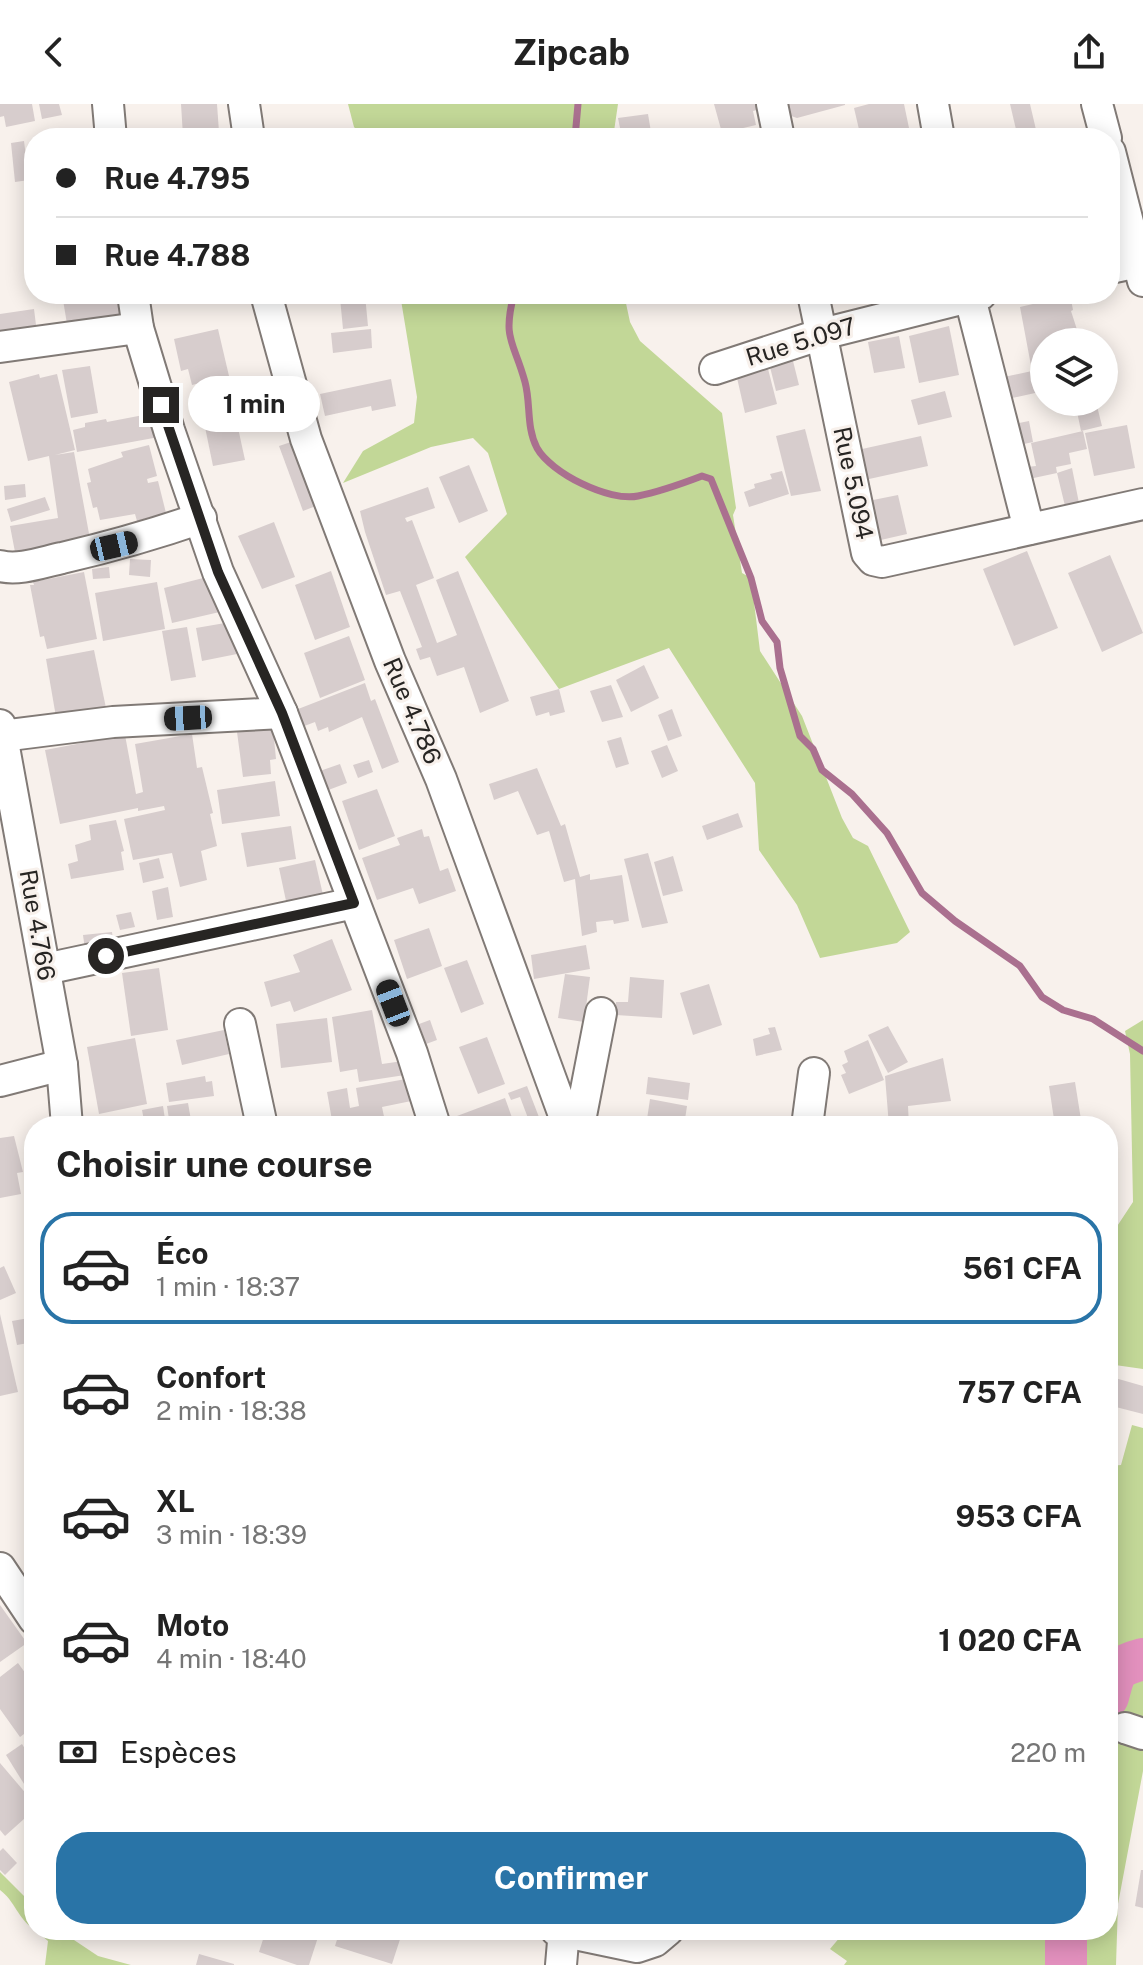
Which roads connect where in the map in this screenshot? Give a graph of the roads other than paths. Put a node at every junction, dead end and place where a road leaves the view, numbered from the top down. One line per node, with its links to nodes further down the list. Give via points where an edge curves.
1 (108, 104): 6 (street)
2 (244, 104): 7 (street)
3 (772, 104): 8 (street)
4 (933, 104): 9 (street)
5 (1097, 104): 10 (street)
6 (110, 128)
7 (248, 128)
8 (777, 128)
9 (937, 128)
10 (1103, 128)
11 (1120, 200): 12 (street)
12 (1134, 268)
13 (134, 304): 18 (street)
14 (269, 304): 38 (street, Rue 4.786, via 306,439 441,779)
15 (815, 304): 19 (street, Rue 5.094)
16 (938, 304): 19 (street, Rue 5.097)
17 (975, 304): 24 (street)
18 (138, 328): 20 (street); 23 (street)
19 (822, 334): 21 (street, Rue 5.097); 24 (street, Rue 5.094, via 867,553 873,560)
20 (0, 347)
21 (715, 369)
22 (1143, 504): 24 (street)
23 (201, 518): 25 (street, via 138,540 42,563); 26 (street, via 218,572)
24 (1029, 529)
25 (0, 566)
26 (282, 713): 27 (street); 28 (street)
27 (1, 731): 29 (street, Rue 4.766)
28 (354, 903): 29 (street); 37 (street)
29 (45, 969): 32 (street, Rue 4.766)
30 (601, 1013): 39 (street)
31 (240, 1024): 36 (street)
32 (62, 1065): 34 (street); 35 (street, Rue 4.766)
33 (814, 1073): 40 (street)
34 (0, 1081)
35 (66, 1116)
36 (260, 1116)
37 (432, 1116)
38 (564, 1116)
39 (581, 1116)
40 (808, 1116)
41 (0, 1568): 42 (street)
42 (24, 1604)
43 (561, 1940): 46 (street)
44 (604, 1940): 45 (street, via 637,1947)
45 (656, 1940)
46 (561, 1965)

